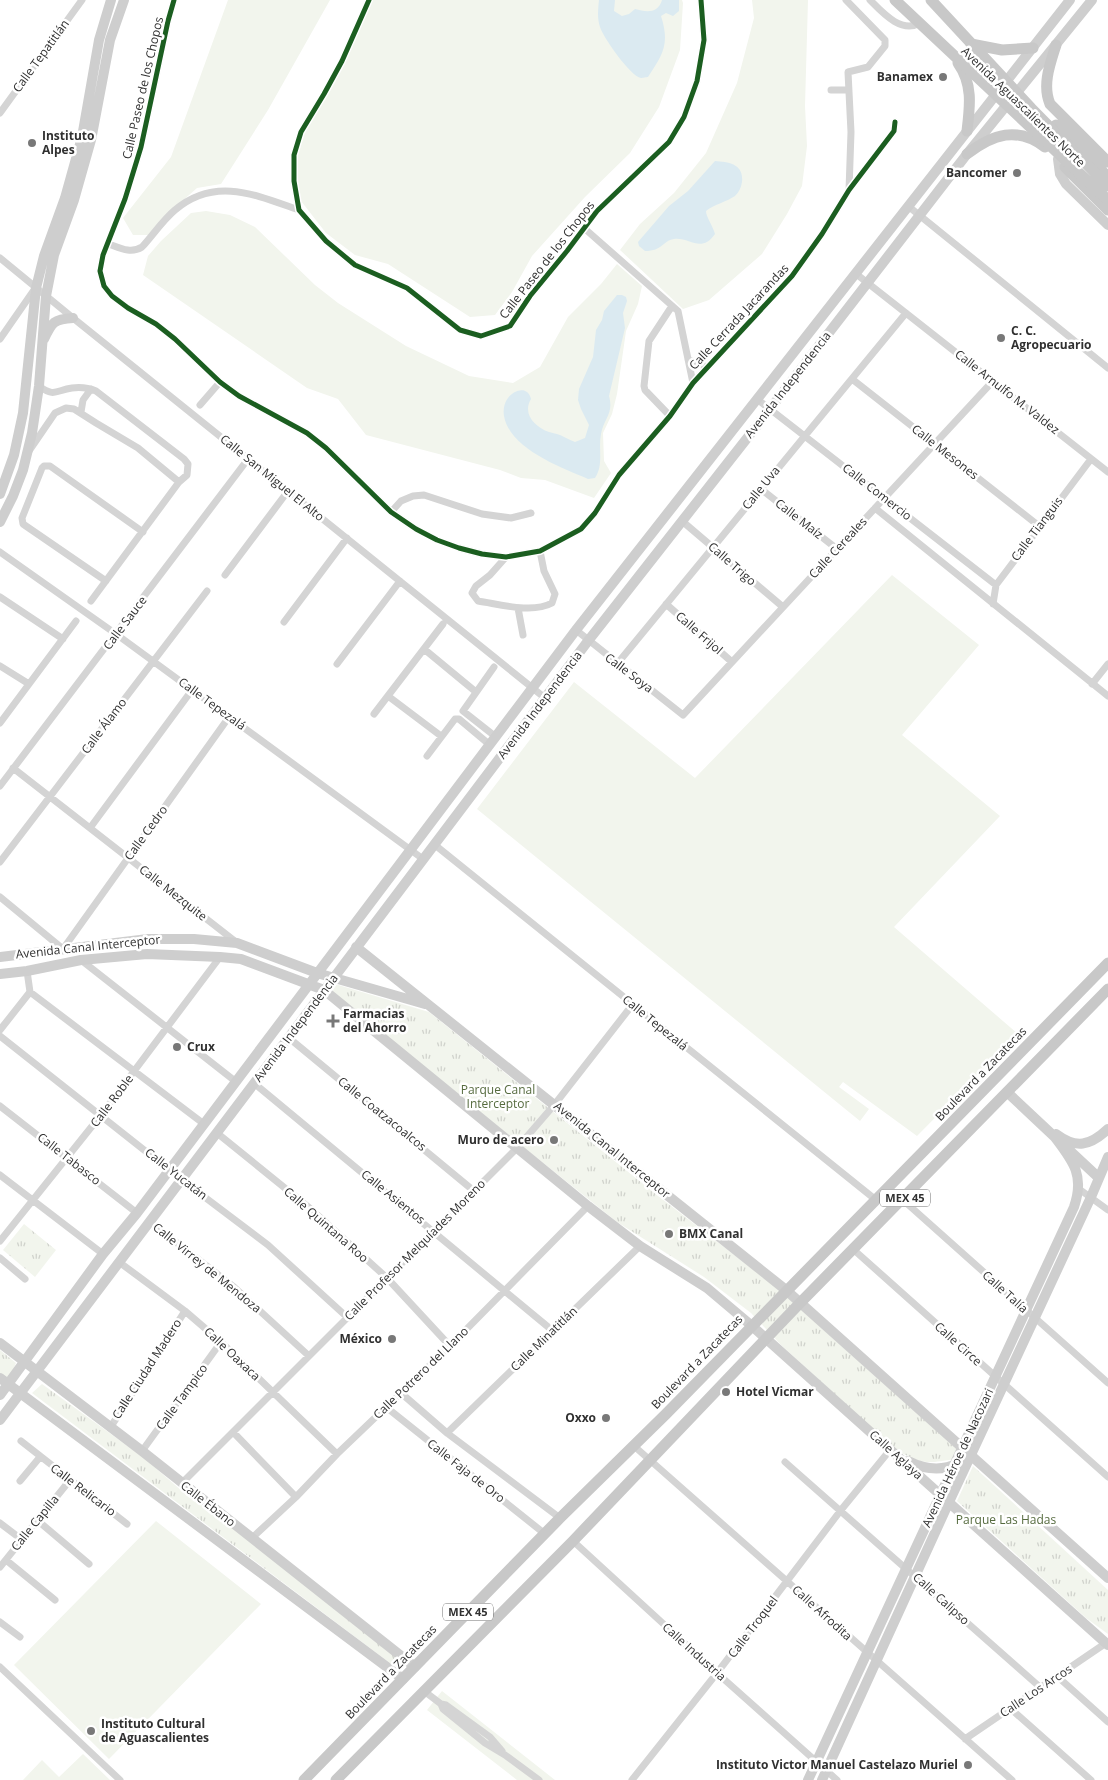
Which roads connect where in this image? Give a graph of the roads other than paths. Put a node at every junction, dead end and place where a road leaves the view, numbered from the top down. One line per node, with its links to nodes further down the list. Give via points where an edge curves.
1 (82, 0): 24 (street, Calle Tepatitlán)
2 (111, 0): 45 (main road, via 99,40 82,137)
3 (124, 0): 46 (main road, via 110,40 91,140 54,254)
4 (174, 0): 41 (street, Calle Paseo de los Chopos, via 141,147)
5 (369, 0): 36 (street, via 333,78 300,132 294,155)
6 (701, 0): 40 (street, Calle Paseo de los Chopos, via 704,40 697,81 684,117 669,142 597,211)
7 (846, 0): 20 (street, Calle Cerrada Jacarandas, via 885,40 885,46 868,66 848,71)
8 (870, 0): 13 (street, via 894,21 911,26)
9 (896, 0): 13 (main road, Avenida Aguascalientes Norte); 17 (main road, bridge)
10 (1070, 0): 16 (main road, Avenida Independencia)
11 (1092, 0): 15 (main road, Avenida Independencia)
12 (931, 1): 14 (main road, Avenida Aguascalientes Norte); 32 (main road, bridge)
13 (920, 23): 17 (main road, Avenida Aguascalientes Norte)
14 (971, 44): 16 (main road, via 1002,50); 18 (main road, Avenida Aguascalientes Norte)
15 (1056, 45): 21 (main road, Avenida Independencia); 30 (main road, via 1046,82 1050,104)
16 (1033, 48): 18 (main road, Avenida Independencia)
17 (957, 60): 22 (main road, Avenida Aguascalientes Norte); 26 (main road, via 970,92); 34 (main road, bridge); 37 (main road, via 964,74)
18 (1009, 79): 21 (main road, Avenida Aguascalientes Norte); 22 (main road, Avenida Independencia)
19 (831, 90): 20 (street)
20 (849, 90): 33 (street, Calle Cerrada Jacarandas)
21 (1019, 90): 23 (main road, Avenida Independencia); 31 (main road, Avenida Aguascalientes Norte)
22 (995, 96): 23 (main road, Avenida Aguascalientes Norte); 26 (main road, Avenida Independencia)
23 (1006, 108): 27 (main road, Avenida Aguascalientes Norte); 28 (main road, Avenida Independencia)
24 (0, 113)
25 (895, 122): 33 (street, via 894,131)
26 (967, 131): 35 (main road, Avenida Independencia)
27 (1045, 147): 28 (main road, via 1031,138 1015,134 988,140); 29 (main road, Avenida Aguascalientes Norte)
28 (967, 154): 38 (main road, Avenida Independencia)
29 (1058, 159): 37 (main road, Avenida Aguascalientes Norte); 39 (main road, via 1060,174 1066,184)
30 (1108, 162)
31 (1108, 177)
32 (1108, 186)
33 (849, 190): 53 (street, Calle Cerrada Jacarandas, via 792,276)
34 (1108, 200)
35 (908, 206): 38 (street); 43 (main road, Avenida Independencia)
36 (298, 210): 40 (street, Calle Paseo de los Chopos, via 326,241 355,265 407,288 460,330 481,336 510,326); 41 (street, via 255,195 224,190 182,205 137,250)
37 (1108, 210)
38 (920, 216): 44 (main road, Avenida Independencia); 54 (street)
39 (1108, 225)
40 (584, 228): 47 (street, Calle Paseo de los Chopos)
41 (109, 244): 57 (street, Calle Paseo de los Chopos, via 100,271 104,286 112,296 175,339)
42 (0, 258): 45 (street, Calle San Miguel El Alto)
43 (856, 273): 44 (street, Calle Arnulfo M. Valdez); 61 (main road, Avenida Independencia)
44 (867, 283): 48 (street, Calle Arnulfo M. Valdez); 63 (main road, Avenida Independencia)
45 (36, 288): 46 (street, Calle San Miguel El Alto); 50 (street); 75 (main road, via 23,412 14,455)
46 (46, 296): 49 (street, Calle San Miguel El Alto); 51 (main road)
47 (672, 306): 52 (street, Calle Paseo de los Chopos, via 679,314); 65 (street, via 649,341 644,386 644,390)
48 (906, 313): 55 (street, Calle Uva); 56 (street, Calle Arnulfo M. Valdez)
49 (73, 318): 51 (main road, via 53,322); 69 (street, Calle San Miguel El Alto)
50 (0, 338)
51 (41, 346): 59 (main road)
52 (688, 359): 53 (street); 58 (street, Calle Paseo de los Chopos)
53 (707, 367): 58 (street, Calle Cerrada Jacarandas)
54 (1108, 368)
55 (852, 379): 66 (street, Calle Uva); 67 (street, Calle Mesones)
56 (993, 381): 67 (street, Calle Cereales); 70 (street, Calle Arnulfo M. Valdez)
57 (220, 382): 62 (street); 78 (street, Calle Paseo de los Chopos, via 307,433)
58 (693, 383): 65 (street, Calle Paseo de los Chopos)
59 (39, 386): 60 (street, via 51,393 74,388); 68 (main road)
60 (90, 389): 64 (street, via 83,400); 72 (street, via 184,459 188,471)
61 (757, 399): 63 (street, Calle Comercio); 104 (main road, Avenida Independencia)
62 (200, 404)
63 (770, 409): 66 (street, Calle Comercio); 80 (main road, Avenida Independencia)
64 (81, 412): 68 (street, via 66,408 55,413); 72 (street, via 138,448)
65 (670, 416): 87 (street, Calle Paseo de los Chopos, via 619,475 581,529)
66 (804, 436): 73 (street, Calle Uva); 76 (street, Calle Comercio)
67 (935, 444): 76 (street, Calle Cereales); 82 (street, Calle Mesones)
68 (26, 456): 81 (main road, via 13,496)
69 (248, 459): 74 (street, Calle San Miguel El Alto); 105 (street, Calle Sauce)
70 (1091, 459): 71 (street, Calle Arnulfo M. Valdez); 82 (street, Calle Tianguis)
71 (1108, 472)
72 (179, 482): 83 (street)
73 (761, 489): 85 (street, Calle Uva); 86 (street, Calle Maíz)
74 (288, 491): 84 (street, Calle San Miguel El Alto); 90 (street)
75 (0, 494)
76 (884, 498): 77 (street, Calle Cereales); 93 (street, Calle Comercio)
77 (875, 508): 86 (street, Calle Cereales); 98 (street, Calle Comercio)
78 (391, 512): 79 (street, via 401,501 424,495 482,514 511,518); 89 (street, Calle Paseo de los Chopos, via 437,540 474,552)
79 (531, 513)
80 (682, 521): 85 (street, Calle Trigo); 108 (main road, Avenida Independencia)
81 (0, 522)
82 (1039, 526): 93 (street, Calle Tianguis)
83 (143, 532): 91 (street); 91 (street, via 50,466 42,468 22,518 23,524)
84 (347, 538): 92 (street, Calle San Miguel El Alto); 102 (street)
85 (713, 547): 97 (street, Calle Uva); 99 (street, Calle Trigo)
86 (837, 549): 99 (street, Calle Cereales)
87 (540, 551): 89 (street, Calle Paseo de los Chopos); 100 (street, via 544,571 555,594 552,603)
88 (0, 552): 105 (street, Calle Tepezalá)
89 (506, 557): 100 (street, via 472,594 478,601)
90 (225, 575)
91 (106, 581): 96 (street)
92 (400, 581): 112 (street); 119 (street, Calle San Miguel El Alto)
93 (996, 585): 98 (street, Calle Tianguis)
94 (207, 591): 110 (street, Calle Álamo)
95 (0, 597): 107 (street)
96 (91, 601)
97 (666, 604): 111 (street, Calle Frijol); 113 (street, Calle Uva)
98 (993, 604): 118 (street, Calle Comercio)
99 (783, 607): 111 (street, Calle Cereales)
100 (518, 608): 106 (street)
101 (76, 622): 107 (street)
102 (284, 622)
103 (444, 624): 109 (street)
104 (576, 630): 108 (street, Calle Soya); 119 (main road, Avenida Independencia)
105 (116, 634): 110 (street, Calle Tepezalá); 132 (street, Calle Sauce)
106 (523, 635)
107 (63, 639): 117 (street)
108 (588, 641): 113 (street, Calle Soya); 124 (main road, Avenida Independencia)
109 (424, 650): 121 (street); 122 (street)
110 (154, 661): 120 (street, Calle Tepezalá); 134 (street, Calle Álamo)
111 (732, 662): 126 (street, Calle Cereales)
112 (337, 664)
113 (617, 664): 126 (street, Calle Soya)
114 (1108, 664): 118 (street)
115 (0, 666): 117 (street)
116 (494, 667): 121 (street)
117 (30, 684): 128 (street)
118 (1092, 684): 123 (street, Calle Comercio)
119 (532, 688): 124 (street, Calle San Miguel El Alto); 130 (main road, Avenida Independencia)
120 (192, 690): 127 (street, Calle Tepezalá); 135 (street)
121 (476, 692): 130 (street, via 462,711)
122 (388, 696): 125 (street); 129 (street)
123 (1108, 696)
124 (545, 698): 136 (main road, Avenida Independencia)
125 (374, 714)
126 (683, 715)
127 (229, 717): 137 (street, Calle Tepezalá); 138 (street, Calle Cedro)
128 (0, 723)
129 (441, 736): 130 (street, via 456,719); 131 (street)
130 (493, 741): 137 (main road, Avenida Independencia)
131 (427, 756)
132 (14, 768): 133 (street, Calle Sauce); 134 (street, Calle Mezquite)
133 (0, 786)
134 (50, 797): 135 (street, Calle Mezquite); 140 (street, Calle Álamo)
135 (90, 828): 138 (street, Calle Mezquite)
136 (435, 845): 139 (main road, Avenida Independencia); 157 (street, Calle Tepezalá)
137 (410, 850): 139 (street, Calle Tepezalá); 150 (main road, Avenida Independencia)
138 (128, 858): 142 (street, Calle Mezquite); 144 (street, Calle Cedro)
139 (423, 859): 143 (main road, Avenida Independencia)
140 (0, 862)
141 (0, 898): 144 (street)
142 (237, 943): 144 (main road, Avenida Canal Interceptor, via 148,939); 150 (main road, Avenida Canal Interceptor)
143 (356, 948): 152 (main road, Avenida Independencia); 158 (main road)
144 (63, 949): 145 (main road, Avenida Canal Interceptor)
145 (0, 956)
146 (220, 957): 147 (main road, Avenida Canal Interceptor, via 147,954); 153 (main road, Avenida Canal Interceptor, via 241,959); 159 (street, Calle Roble)
147 (81, 960): 149 (main road, Avenida Canal Interceptor); 159 (street)
148 (1108, 963): 163 (main road, Boulevard a Zacatecas / MEX 45)
149 (27, 971): 151 (main road, Avenida Canal Interceptor); 156 (street)
150 (317, 973): 152 (main road, Avenida Canal Interceptor); 153 (main road, Avenida Independencia)
151 (0, 974)
152 (334, 978): 155 (main road, Avenida Independencia); 158 (main road, Avenida Canal Interceptor)
153 (308, 985): 155 (main road, Avenida Canal Interceptor); 165 (main road, Avenida Independencia)
154 (1108, 989): 167 (main road, MEX 45)
155 (324, 990): 162 (main road, Avenida Independencia); 176 (main road, Avenida Canal Interceptor)
156 (30, 992): 160 (street); 164 (street)
157 (633, 1004): 168 (street, Calle Profesor Melquíades Moreno); 187 (street, Calle Tepezalá)
158 (431, 1006): 168 (main road, Avenida Canal Interceptor)
159 (167, 1028): 164 (street, Calle Roble); 165 (street)
160 (0, 1030)
161 (0, 1036): 170 (street, Calle Yucatán)
162 (289, 1038): 166 (main road, Avenida Independencia); 184 (street, Calle Coatzacoalcos)
163 (1010, 1064): 167 (main road, via 1006,1078); 187 (main road, Boulevard a Zacatecas / MEX 45)
164 (134, 1071): 170 (street, Calle Roble); 172 (street)
165 (235, 1081): 172 (main road, Avenida Independencia)
166 (255, 1084): 174 (main road, Avenida Independencia); 193 (street, Calle Asientos)
167 (1008, 1093): 171 (main road); 188 (main road, MEX 45)
168 (555, 1104): 176 (street, Calle Profesor Melquíades Moreno); 203 (main road, Avenida Canal Interceptor)
169 (0, 1106): 178 (street, Calle Tabasco)
170 (101, 1115): 178 (street, Calle Roble); 179 (street, Calle Yucatán)
171 (1035, 1118): 173 (main road, via 1067,1142 1076,1144 1095,1140); 175 (main road)
172 (204, 1124): 179 (main road, Avenida Independencia)
173 (1108, 1129)
174 (216, 1133): 182 (main road, Avenida Independencia); 200 (street, Calle Quintana Roo, via 312,1210)
175 (1054, 1136): 181 (main road); 183 (main road, via 1071,1160)
176 (517, 1148): 184 (street, Calle Profesor Melquíades Moreno); 189 (main road, Avenida Canal Interceptor)
177 (1108, 1157): 181 (main road, Avenida Héroe de Nacozari)
178 (67, 1158): 186 (street, Calle Roble); 191 (street, Calle Tabasco)
179 (170, 1169): 182 (street, Calle Yucatán); 191 (main road, Avenida Independencia)
180 (0, 1175): 186 (street)
181 (1099, 1178): 185 (main road, Avenida Héroe de Nacozari)
182 (182, 1180): 192 (main road, Avenida Independencia); 207 (street, Calle Yucatán, via 268,1245)
183 (1079, 1189): 185 (street); 206 (main road, Avenida Héroe de Nacozari, via 1074,1207)
184 (474, 1191): 193 (street, Calle Profesor Melquíades Moreno)
185 (1091, 1197): 190 (street); 208 (main road, Avenida Héroe de Nacozari)
186 (32, 1200): 194 (street, Calle Roble); 197 (street)
187 (876, 1200): 203 (main road, Boulevard a Zacatecas / MEX 45)
188 (903, 1200): 196 (main road, MEX 45); 206 (street, Calle Talía)
189 (588, 1206): 195 (main road, Avenida Canal Interceptor); 202 (street, Calle Potrero del Llano)
190 (1108, 1210)
191 (137, 1213): 197 (main road, Avenida Independencia)
192 (150, 1222): 199 (main road, Avenida Independencia); 215 (street, Calle Virrey de Mendoza, via 234,1287)
193 (434, 1231): 200 (street, Calle Profesor Melquíades Moreno); 202 (street, Calle Asientos)
194 (0, 1241)
195 (640, 1246): 209 (main road, Avenida Canal Interceptor, via 707,1288); 210 (street, Calle Minatitlán)
196 (854, 1250): 204 (main road, MEX 45); 218 (street, Calle Circe)
197 (103, 1254): 216 (main road, Avenida Independencia)
198 (0, 1258): 201 (street)
199 (119, 1262): 205 (street, Calle Oaxaca); 217 (main road, Avenida Independencia)
200 (387, 1278): 207 (street, Calle Profesor Melquíades Moreno); 214 (street, Calle Quintana Roo)
201 (25, 1279)
202 (504, 1290): 210 (street, Calle Asientos); 214 (street, Calle Potrero del Llano)
203 (786, 1290): 204 (main road); 209 (main road, Boulevard a Zacatecas / MEX 45)
204 (800, 1303): 211 (main road, MEX 45); 233 (main road)
205 (185, 1311): 212 (street, Calle Oaxaca); 228 (street, Calle Ciudad Madero)
206 (1026, 1311): 208 (street, Calle Talía); 218 (main road, Avenida Héroe de Nacozari)
207 (348, 1318): 215 (street, Calle Profesor Melquíades Moreno)
208 (1035, 1318): 220 (street, Calle Talía); 221 (main road, Avenida Héroe de Nacozari)
209 (752, 1326): 211 (main road, Calle Aglaya); 232 (main road, Boulevard a Zacatecas / MEX 45)
210 (553, 1331): 230 (street, Calle Minatitlán)
211 (766, 1338): 235 (main road, Calle Aglaya); 239 (main road, MEX 45)
212 (221, 1342): 222 (street, Calle Oaxaca); 234 (street, Calle Tampico)
213 (0, 1343): 216 (main road, Calle Ébano)
214 (450, 1346): 224 (street, Calle Potrero del Llano)
215 (309, 1356): 222 (street, Calle Profesor Melquíades Moreno)
216 (24, 1361): 217 (main road, Calle Ébano); 219 (main road, Avenida Independencia)
217 (36, 1371): 223 (main road, Avenida Independencia); 228 (main road, Calle Ébano)
218 (995, 1378): 221 (street, Calle Circe); 233 (main road, Avenida Héroe de Nacozari)
219 (4, 1381): 223 (main road, Calle Ébano); 225 (main road, Avenida Independencia)
220 (1108, 1382)
221 (1004, 1385): 237 (main road, Avenida Héroe de Nacozari); 242 (street, Calle Circe)
222 (273, 1392): 229 (street, Calle Profesor Melquíades Moreno); 236 (street, Calle Oaxaca)
223 (20, 1393): 227 (main road, Avenida Independencia); 274 (main road, Calle Ébano)
224 (401, 1393): 226 (street, Calle Potrero del Llano); 230 (street, Calle Faja de Oro)
225 (0, 1395)
226 (386, 1407): 236 (street, Calle Potrero del Llano); 253 (street, Calle Faja de Oro)
227 (0, 1420)
228 (110, 1428): 234 (main road, Calle Ébano)
229 (233, 1432): 245 (street, Calle Profesor Melquíades Moreno); 246 (street)
230 (447, 1433): 249 (street, Calle Faja de Oro)
231 (21, 1441): 238 (street, Calle Relicario)
232 (634, 1446): 239 (street, Calle Afrodita); 249 (main road, Boulevard a Zacatecas / MEX 45)
233 (963, 1447): 237 (main road); 241 (main road, Avenida Héroe de Nacozari)
234 (142, 1451): 245 (main road, Calle Ébano)
235 (893, 1452): 241 (main road, via 919,1467 940,1470); 247 (main road, Calle Aglaya); 248 (street, Calle Troquel)
236 (337, 1454): 246 (street, Calle Potrero del Llano)
237 (971, 1456): 241 (main road); 247 (main road, Avenida Héroe de Nacozari); 262 (main road)
238 (40, 1457): 243 (street, Calle Relicario); 244 (street, Calle Relicario)
239 (650, 1460): 256 (main road, MEX 45); 263 (street, Calle Afrodita)
240 (785, 1462): 248 (street, Calle Calipso)
241 (955, 1465): 247 (main road, Avenida Héroe de Nacozari)
242 (1108, 1477)
243 (70, 1480): 250 (street, Calle Capilla); 252 (street, Calle Relicario)
244 (20, 1481)
245 (182, 1483): 254 (main road, Calle Ébano)
246 (296, 1497): 254 (street, Calle Potrero del Llano)
247 (945, 1498): 260 (main road, Avenida Héroe de Nacozari); 261 (main road, Avenida Héroe de Nacozari); 267 (main road, Calle Aglaya)
248 (841, 1510): 260 (street, Calle Calipso); 263 (street, Calle Troquel)
249 (560, 1518): 253 (main road, Boulevard a Zacatecas / MEX 45)
250 (37, 1520): 255 (street, Calle Capilla); 258 (street)
251 (0, 1523): 255 (street)
252 (127, 1524)
253 (545, 1534): 271 (main road, Boulevard a Zacatecas / MEX 45)
254 (252, 1538): 271 (main road, Calle Ébano)
255 (21, 1539): 257 (street, Calle Capilla)
256 (573, 1541): 272 (street, Calle Industria); 276 (main road, MEX 45)
257 (6, 1560): 259 (street, Calle Capilla); 264 (street)
258 (89, 1564)
259 (0, 1567)
260 (907, 1569): 261 (street, Calle Calipso); 268 (main road, Avenida Héroe de Nacozari)
261 (916, 1576): 269 (main road, Avenida Héroe de Nacozari); 275 (street, Calle Calipso)
262 (1108, 1578)
263 (787, 1582): 268 (street, Calle Afrodita); 272 (street, Calle Troquel)
264 (55, 1600)
265 (0, 1622): 266 (street)
266 (20, 1637)
267 (1107, 1644): 273 (street, Calle Los Arcos)
268 (868, 1653): 269 (street, Calle Afrodita); 280 (main road, Avenida Héroe de Nacozari)
269 (877, 1661): 279 (street, Calle Afrodita); 281 (main road, Avenida Héroe de Nacozari)
270 (0, 1666): 282 (street)
271 (415, 1667): 274 (main road, Boulevard a Zacatecas / MEX 45)
272 (717, 1673): 280 (street, Calle Industria); 286 (street, Calle Troquel)
273 (1058, 1677): 275 (street, Calle Los Arcos); 278 (street)
274 (403, 1679): 283 (main road, Boulevard a Zacatecas / MEX 45)
275 (1041, 1688): 277 (street, Calle Los Arcos)
276 (424, 1690): 284 (main road, MEX 45); 285 (street, via 490,1737 505,1755)
277 (1011, 1709): 279 (street, Calle Los Arcos); 290 (street)
278 (1108, 1722)
279 (965, 1739): 289 (street, Calle Afrodita)
280 (817, 1762): 281 (street, Calle Industria); 287 (main road, Avenida Héroe de Nacozari)
281 (824, 1775): 288 (street, Calle Industria)
282 (120, 1780)
283 (304, 1780)
284 (336, 1780)
285 (539, 1780)
286 (632, 1780)
287 (808, 1780)
288 (837, 1780)
289 (1012, 1780)
290 (1091, 1780)

